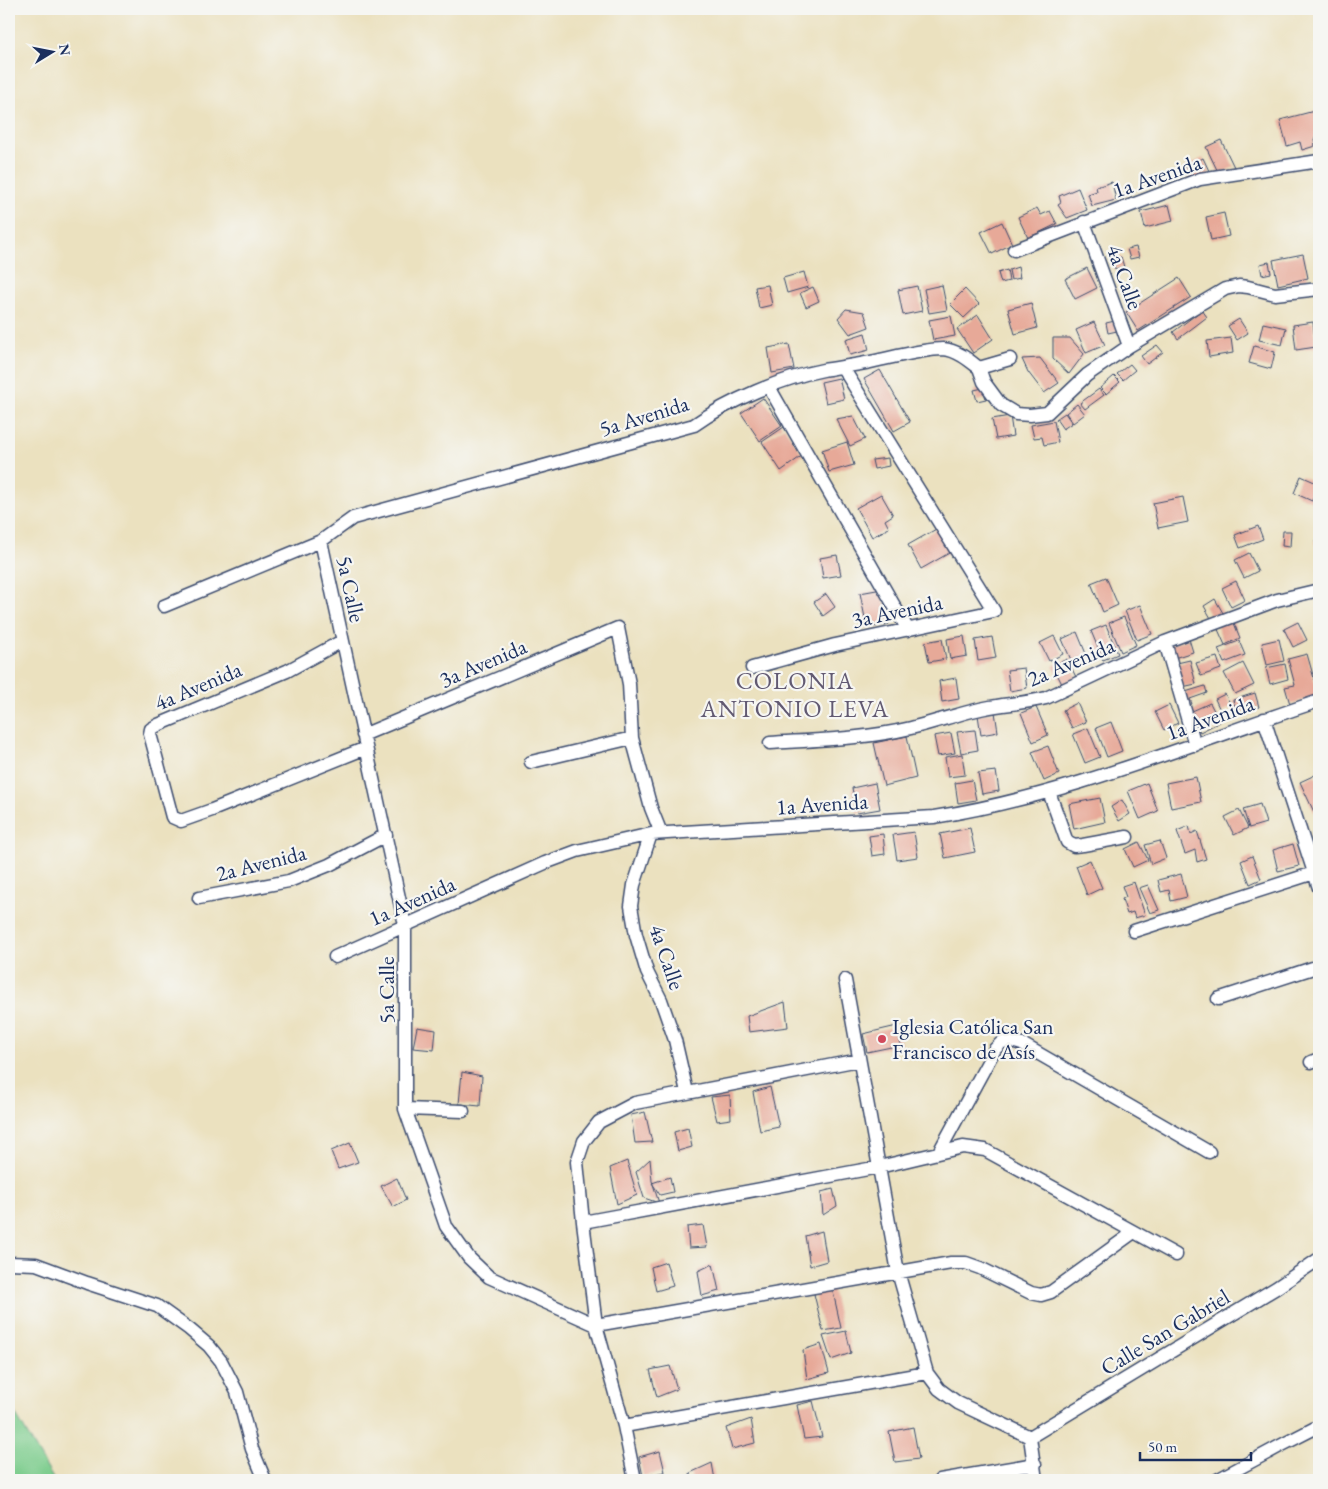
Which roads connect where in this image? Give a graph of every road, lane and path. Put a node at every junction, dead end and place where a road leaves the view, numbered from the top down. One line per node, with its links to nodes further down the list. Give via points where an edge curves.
1 (1319, 160): 2 (street, 1a Avenida, via 1200,179)
2 (1084, 222): 3 (street, 1a Avenida); 5 (street, 4a Calle)
3 (1014, 250)
4 (1319, 289): 5 (street, via 1275,294 1238,286 1225,289)
5 (1129, 346): 8 (street, via 1087,375 1047,413 1016,414 1001,405 984,382)
6 (1010, 359): 8 (street)
7 (843, 368): 8 (street, 5a Avenida, via 943,349 966,358); 9 (street, 5a Avenida, via 823,370); 13 (street, 3a Avenida, via 994,611)
8 (979, 368)
9 (769, 387): 10 (street, 5a Avenida, via 712,413 694,425 353,518); 13 (street)
10 (321, 541): 12 (street, 5a Avenida); 14 (street, 5a Calle)
11 (1319, 590): 15 (street, 2a Avenida, via 1277,600)
12 (164, 606)
13 (908, 630): 16 (street, 3a Avenida, via 835,645)
14 (342, 641): 20 (street, 5a Calle); 25 (street, 4a Avenida, via 286,671 151,729)
15 (1165, 642): 21 (street, 2a Avenida, via 1046,698 987,708 910,729 854,738); 22 (street)
16 (752, 668)
17 (1319, 701): 18 (street, 1a Avenida)
18 (1264, 719): 22 (street, 1a Avenida); 29 (street)
19 (632, 738): 20 (street, 3a Avenida, via 629,684 618,628); 23 (street); 26 (street)
20 (365, 742): 25 (street, 3a Avenida, via 192,818 181,821); 27 (street, 5a Calle)
21 (770, 743)
22 (1195, 745): 24 (street, 1a Avenida)
23 (532, 762)
24 (1049, 792): 26 (street, 1a Avenida, via 934,817); 28 (street, via 1067,842 1074,846)
25 (172, 817)
26 (656, 833): 32 (street, 1a Avenida, via 577,851); 39 (street, 4a Calle, via 634,885 631,906 641,954 675,1040)
27 (386, 835): 31 (street, 2a Avenida, via 290,881); 32 (street, 5a Calle)
28 (1128, 837)
29 (1314, 873): 30 (street); 33 (street)
30 (1319, 888)
31 (199, 898)
32 (406, 925): 34 (street, 1a Avenida); 40 (street, 5a Calle)
33 (1134, 931)
34 (335, 958)
35 (1319, 966): 37 (street)
36 (845, 980): 38 (street)
37 (1218, 999)
38 (859, 1060): 39 (street); 44 (street)
39 (687, 1092): 45 (street, via 635,1102 599,1122 584,1141 578,1162)
40 (405, 1109): 41 (street); 51 (street, 5a Calle, via 446,1226 469,1258 489,1277)
41 (463, 1111)
42 (939, 1152): 43 (street, via 996,1049 1002,1042 1011,1041 1022,1044); 44 (street); 46 (street, via 962,1147 985,1150)
43 (1209, 1152)
44 (879, 1166): 45 (street); 50 (street)
45 (583, 1222): 51 (street)
46 (1134, 1232): 47 (street); 50 (street, via 1052,1292 1041,1295 966,1263)
47 (1176, 1255)
48 (1319, 1259): 55 (street, Calle San Gabriel)
49 (9, 1263): 57 (street, via 36,1264 157,1306 189,1329 221,1361 236,1392 252,1449)
50 (898, 1272): 51 (street); 52 (street)
51 (596, 1324): 53 (street)
52 (927, 1373): 53 (street); 55 (street, via 939,1389 958,1403)
53 (624, 1426): 58 (street)
54 (1319, 1426): 61 (street)
55 (1030, 1437): 56 (street)
56 (1035, 1464): 59 (street); 60 (street)
57 (265, 1480)
58 (635, 1480)
59 (940, 1480)
60 (1036, 1480)
61 (1217, 1480)

